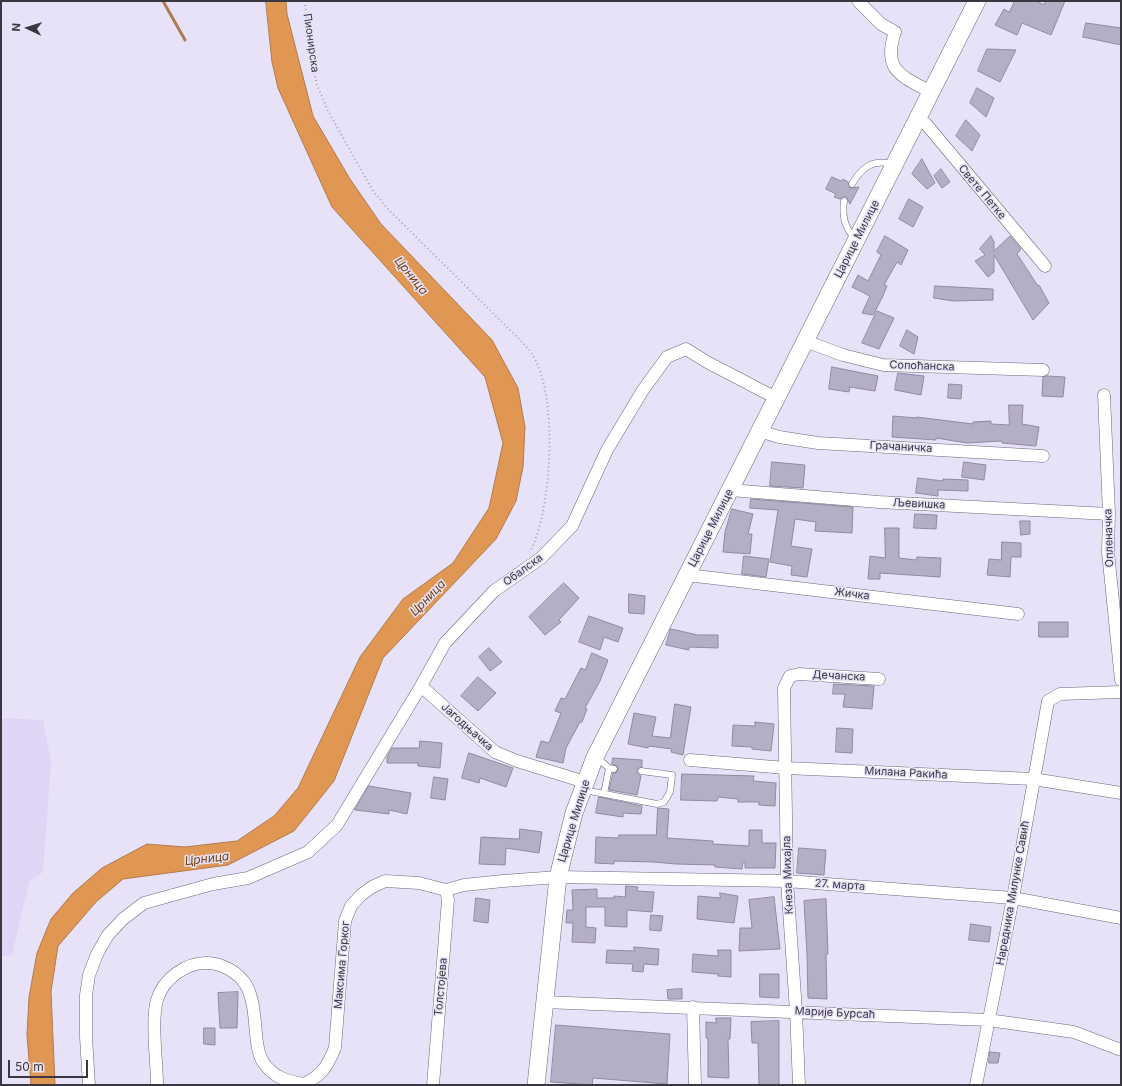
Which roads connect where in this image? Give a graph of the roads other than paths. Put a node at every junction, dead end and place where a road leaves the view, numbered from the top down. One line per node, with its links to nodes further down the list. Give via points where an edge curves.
1 (858, 1): 3 (street, via 881,24 895,32 890,46 890,59 895,66 904,77)
2 (977, 1): 3 (main road, Царице Милице)
3 (931, 92): 4 (main road, Царице Милице)
4 (917, 119): 5 (main road, Царице Милице); 9 (street, Свете Петке, via 926,124)
5 (894, 165): 6 (lane, via 872,163 858,174); 8 (main road, Царице Милице)
6 (852, 184)
7 (844, 201): 8 (lane, via 846,228)
8 (856, 239): 10 (main road, Царице Милице)
9 (1045, 266)
10 (805, 341): 11 (street, Сопоћанска, via 843,355 883,365); 13 (main road, Царице Милице)
11 (1043, 370)
12 (1104, 395): 17 (street, Опленачка)
13 (776, 398): 14 (main road, Царице Милице); 23 (street, Обалска, via 686,349 667,357 643,390 607,450 572,526 541,558 494,591 444,643)
14 (759, 432): 15 (street, Грачаничка, via 779,438 818,442); 16 (main road, Царице Милице)
15 (1043, 456)
16 (730, 490): 17 (street, Љевишка, via 871,502); 18 (main road, Царице Милице)
17 (1109, 514): 22 (street, Опленачка, via 1108,552)
18 (687, 575): 19 (street, Жичка); 25 (main road, Царице Милице)
19 (1018, 614)
20 (799, 674): 21 (street, Дечанска); 27 (street, Кнеза Михајла, via 790,676 784,688)
21 (879, 679)
22 (1121, 680)
23 (421, 686): 30 (street, Јагодњачка, via 495,752); 44 (street, Обалска, via 337,825 308,852 248,878 213,884 144,903 108,935 97,954 90,975 86,1002)
24 (1121, 692): 29 (street, Наредника Милунке Савић, via 1060,694 1048,701)
25 (595, 757): 30 (main road, Царице Милице); 32 (lane, via 611,769)
26 (690, 760): 27 (street, Милана Ракића)
27 (786, 768): 29 (street, Милана Ракића); 34 (street, Кнеза Михајла)
28 (641, 772): 32 (lane, via 672,774 670,792 664,802 656,804)
29 (1033, 779): 31 (street, Милана Ракића); 36 (street, Наредника Милунке Савић)
30 (584, 786): 32 (lane); 33 (main road, Царице Милице)
31 (1121, 793)
32 (604, 794)
33 (558, 877): 34 (street, 27. марта); 35 (street, Максима Горког, via 464,885); 38 (main road, Царице Милице)
34 (787, 881): 36 (street, 27. марта); 40 (street, Кнеза Михајла)
35 (446, 890): 43 (street, Максима Горког, via 419,883 385,881 361,894 351,906 345,921 335,1048 328,1064 318,1077); 46 (street, Толстојева, via 448,900)
36 (1013, 898): 37 (street, 27. марта); 41 (street, Наредника Милунке Савић)
37 (1121, 918)
38 (544, 1002): 39 (street, Марије Бурсаћ); 47 (main road, Царице Милице)
39 (693, 1007): 40 (street, Марије Бурсаћ); 48 (street)
40 (796, 1011): 41 (street, Марије Бурсаћ); 49 (street, Кнеза Михајла)
41 (988, 1020): 42 (street, Марије Бурсаћ, via 1074,1032); 50 (street, Наредника Милунке Савић)
42 (1121, 1050)
43 (304, 1084): 45 (street, via 286,1081 273,1074 262,1060 254,1009 246,986 236,974 224,966 208,963 184,968 173,976 158,1000)
44 (89, 1085)
45 (157, 1085)
46 (433, 1085)
47 (536, 1085)
48 (695, 1085)
49 (799, 1085)
50 (976, 1085)

